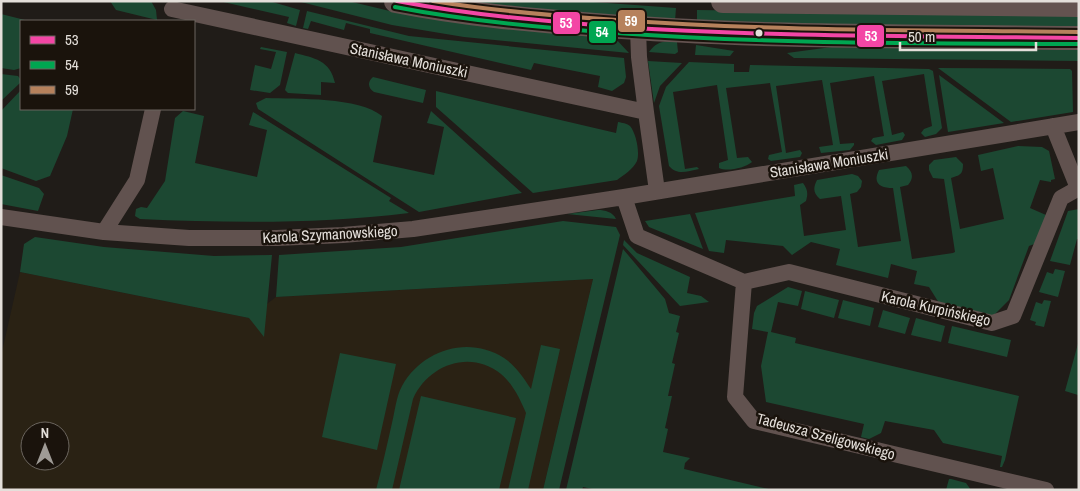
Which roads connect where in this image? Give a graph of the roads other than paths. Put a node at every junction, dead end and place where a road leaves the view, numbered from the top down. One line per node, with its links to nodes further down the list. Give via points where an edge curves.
1 (396, 1): 5 (main road, via 501,17)
2 (723, 1): 3 (main road)
3 (1079, 6)
4 (171, 10): 8 (street, Stanisława Moniuszki)
5 (638, 29): 6 (main road, via 752,35); 8 (street)
6 (1079, 38)
7 (153, 110): 15 (street, via 137,180)
8 (646, 112): 12 (street)
9 (1079, 122): 10 (street, Stanisława Moniuszki)
10 (1053, 126): 11 (street); 12 (street, Stanisława Moniuszki)
11 (1078, 188): 16 (street, Karola Kurpińskiego, via 1061,198 1013,316 992,323 789,272)
12 (657, 191): 13 (street, Karola Szymanowskiego)
13 (624, 197): 15 (street, Karola Szymanowskiego, via 413,229 343,235 190,238); 16 (street, via 637,236)
14 (1, 216): 15 (street, Karola Szymanowskiego)
15 (104, 232)
16 (744, 282): 17 (street, Tadeusza Szeligowskiego, via 735,397 754,421)
17 (1002, 485): 18 (street, Tadeusza Szeligowskiego)
18 (1046, 490)

